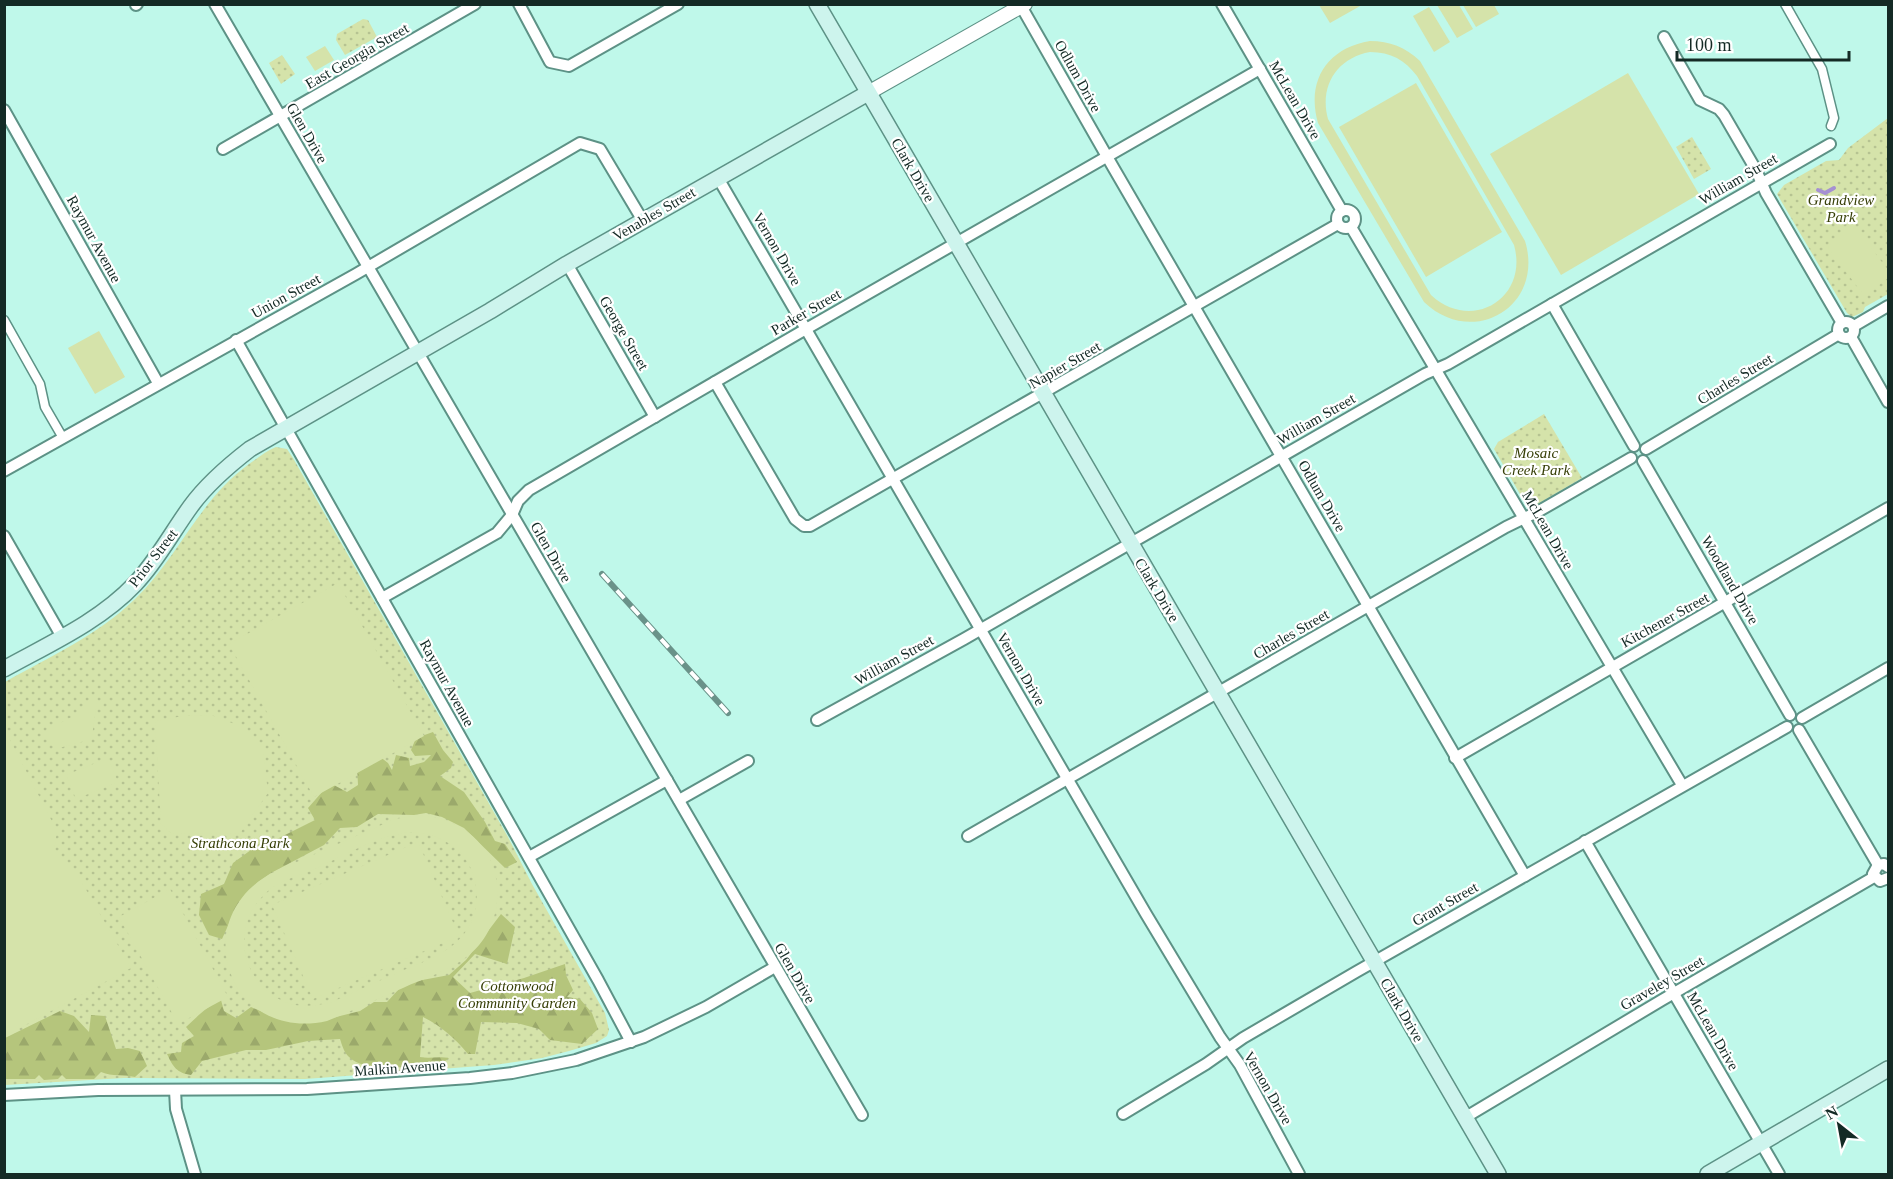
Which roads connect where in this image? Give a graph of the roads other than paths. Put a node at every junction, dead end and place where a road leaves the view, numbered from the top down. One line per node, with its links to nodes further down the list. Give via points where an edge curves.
1 (215, 4): 13 (street, Glen Drive)
2 (475, 4): 13 (street, East Georgia Street)
3 (519, 4): 4 (street, via 550,62 569,66)
4 (678, 4)
5 (817, 4): 11 (main road, Clark Drive)
6 (1222, 4): 10 (street, McLean Drive)
7 (1785, 4): 14 (street, via 1822,69 1834,118)
8 (1023, 5): 11 (street, Venables Street); 17 (street, Odlum Drive)
9 (1664, 37): 19 (street, via 1700,100 1724,115)
10 (1260, 69): 17 (street, Parker Street); 20 (street, McLean Drive)
11 (868, 93): 18 (main road, Venables Street); 24 (main road, Clark Drive)
12 (4, 110): 39 (street, Raymur Avenue)
13 (280, 117): 16 (street, East Georgia Street); 26 (street, Glen Drive)
14 (1831, 126)
15 (1830, 144): 19 (street, William Street)
16 (223, 149)
17 (1107, 158): 24 (street, Parker Street); 29 (street, Odlum Drive)
18 (718, 178): 21 (main road, Venables Street); 32 (street, Vernon Drive)
19 (1761, 182): 27 (street, William Street); 31 (street)
20 (1342, 211): 22 (street); 23 (street, via 1349,210 1354,215)
21 (643, 221): 25 (main road, Venables Street); 26 (street, Union Street, via 600,149 580,143)
22 (1338, 224): 23 (street); 29 (street, Napier Street)
23 (1351, 227): 37 (street, McLean Drive)
24 (956, 244): 32 (street, Parker Street); 40 (main road, Clark Drive)
25 (567, 264): 36 (main road, Venables Street); 42 (street, George Street)
26 (368, 267): 35 (street, Union Street); 36 (street, Glen Drive)
27 (1552, 304): 37 (street, William Street); 45 (street)
28 (1888, 306): 33 (street)
29 (1195, 308): 40 (street, Napier Street); 47 (street, Odlum Drive)
30 (4, 320): 44 (street, via 40,384 45,407)
31 (1842, 323): 33 (street, via 1848,322); 34 (street)
32 (806, 329): 38 (street, Parker Street); 51 (street, Vernon Drive)
33 (1852, 332): 34 (street, via 1843,338); 41 (street)
34 (1839, 334): 46 (street, Charles Street)
35 (236, 340): 39 (street, Union Street); 43 (street, Raymur Avenue)
36 (418, 353): 43 (main road, Venables Street); 53 (street, Glen Drive)
37 (1436, 369): 47 (street, William Street); 54 (street, McLean Drive)
38 (715, 382): 42 (street, Parker Street); 51 (street, Napier Street, via 795,519 804,526 817,524)
39 (158, 384): 44 (street, Union Street)
40 (1043, 394): 51 (street, Napier Street); 56 (main road, Clark Drive)
41 (1888, 402)
42 (655, 417): 53 (street, Parker Street, via 529,490)
43 (286, 428): 57 (street, Raymur Avenue); 61 (main road, Prior Street, via 250,449 215,479 192,504 148,570 92,620)
44 (63, 438): 50 (street, Union Street)
45 (1634, 446): 46 (street); 48 (street)
46 (1646, 449): 49 (street)
47 (1281, 456): 56 (street, William Street); 59 (street, Odlum Drive)
48 (1631, 458): 49 (street); 54 (street, Charles Street)
49 (1643, 461): 58 (street, Woodland Drive)
50 (4, 471)
51 (894, 480): 60 (street, Vernon Drive)
52 (1888, 508): 58 (street, Kitchener Street)
53 (512, 515): 57 (street, Parker Street, via 497,533); 74 (street, Glen Drive)
54 (1524, 518): 59 (street, Charles Street); 62 (street, McLean Drive)
55 (4, 536): 61 (street)
56 (1129, 543): 60 (street, William Street); 65 (main road, Clark Drive)
57 (382, 598): 79 (street, Raymur Avenue)
58 (1726, 603): 62 (street, Kitchener Street); 66 (street, Woodland Drive)
59 (1368, 607): 65 (street, Charles Street); 71 (street, Odlum Drive)
60 (980, 629): 68 (street, William Street); 73 (street, Vernon Drive)
61 (62, 637): 64 (main road, Prior Street)
62 (1612, 667): 71 (street, Kitchener Street); 75 (street, McLean Drive)
63 (1888, 668): 67 (street)
64 (4, 669)
65 (1217, 693): 73 (street, Charles Street); 84 (main road, Clark Drive)
66 (1790, 715): 67 (street); 69 (street)
67 (1802, 718): 70 (street)
68 (817, 720)
69 (1787, 727): 70 (street); 75 (street, Grant Street)
70 (1799, 730): 80 (street)
71 (1455, 758): 81 (street, Odlum Drive)
72 (748, 761): 76 (street)
73 (1067, 778): 77 (street, Charles Street); 88 (street, Vernon Drive)
74 (668, 780): 76 (street, Glen Drive); 79 (street)
75 (1682, 785): 78 (street, Grant Street)
76 (679, 801): 85 (street, Glen Drive)
77 (968, 836)
78 (1585, 841): 81 (street, Grant Street); 86 (street, McLean Drive)
79 (529, 857): 87 (street, Raymur Avenue)
80 (1883, 866): 82 (street, via 1873,870)
81 (1525, 876): 84 (street, Grant Street)
82 (1874, 877): 83 (street); 86 (street, Graveley Street)
83 (1888, 881)
84 (1374, 962): 88 (street, Grant Street); 94 (main road, Clark Drive)
85 (775, 967): 87 (street, Malkin Avenue, via 706,1007); 93 (street, Glen Drive)
86 (1673, 993): 94 (street, Graveley Street); 95 (street, McLean Drive)
87 (631, 1042): 90 (street, Malkin Avenue, via 550,1066 470,1078 277,1090)
88 (1228, 1049): 92 (street, Grant Street); 97 (street, Vernon Drive)
89 (1888, 1069): 95 (main road)
90 (175, 1090): 91 (street, Malkin Avenue); 96 (street, via 176,1109)
91 (4, 1095)
92 (1123, 1114)
93 (862, 1116)
94 (1466, 1117): 98 (main road, Clark Drive)
95 (1761, 1143): 99 (main road); 100 (street, McLean Drive)
96 (195, 1174)
97 (1299, 1174)
98 (1498, 1174)
99 (1708, 1174)
100 (1779, 1174)

